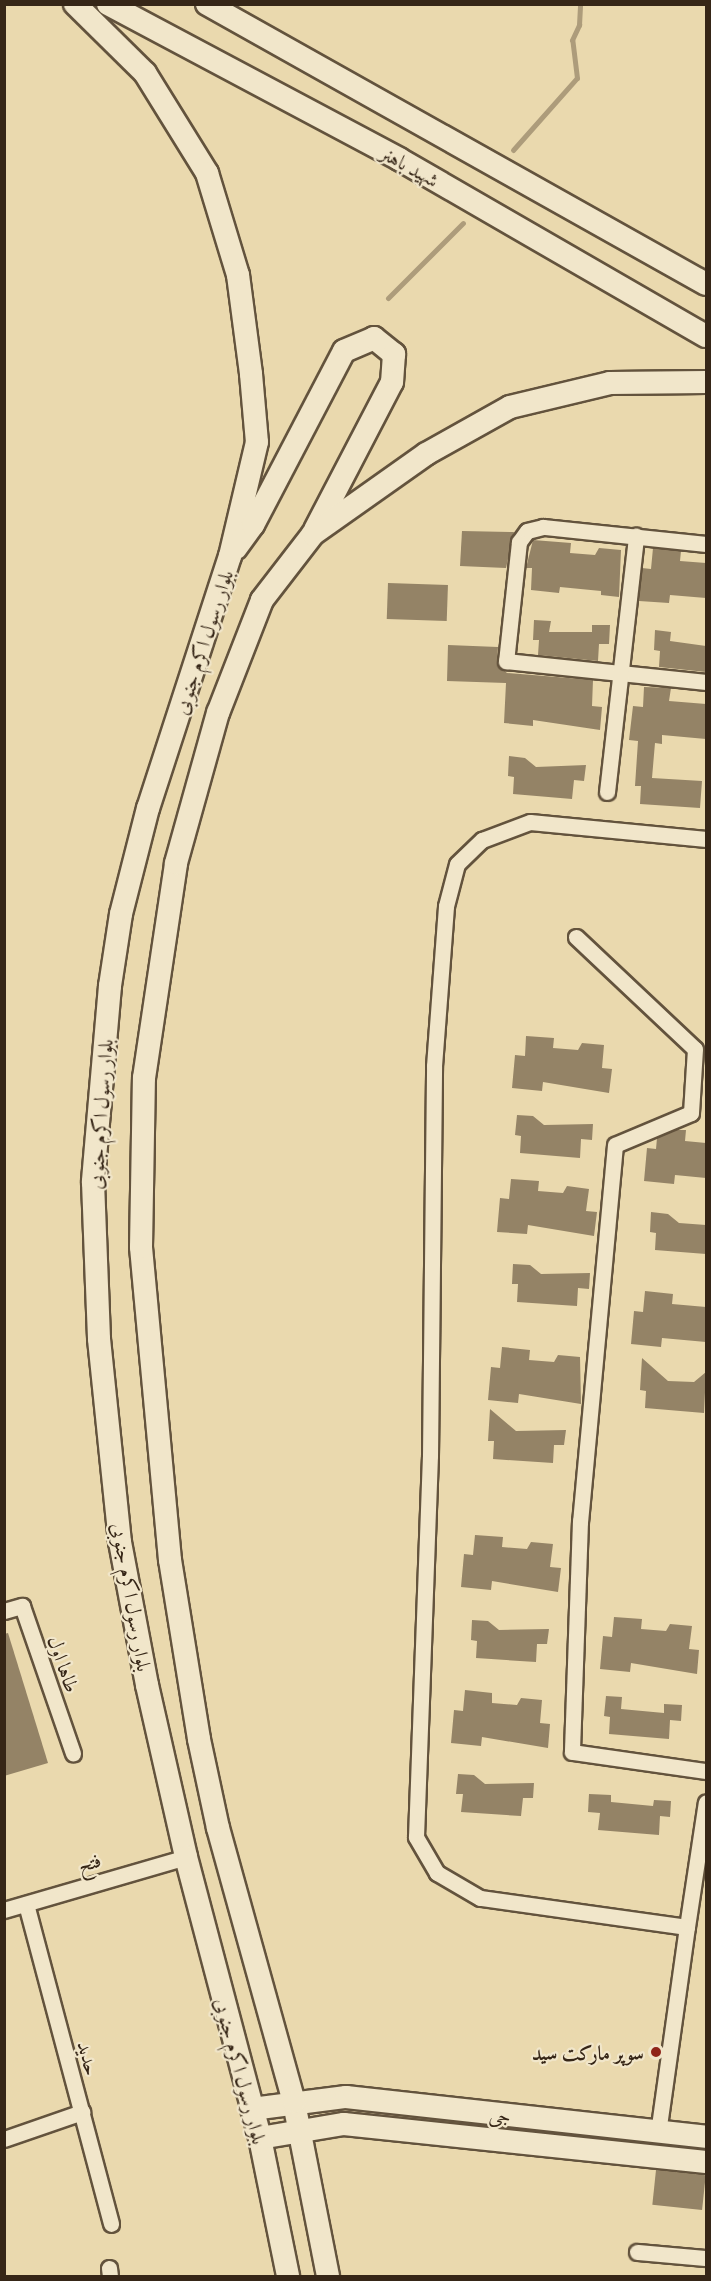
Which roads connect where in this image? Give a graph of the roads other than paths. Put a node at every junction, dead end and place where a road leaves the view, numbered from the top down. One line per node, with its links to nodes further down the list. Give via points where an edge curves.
1 (75, 4): 10 (main road, بلوار رسول اکرم جنوبی, via 145,73 207,173 238,275 257,442)
2 (108, 4): 5 (main road, شهید باهنر, via 399,159)
3 (207, 4): 4 (main road)
4 (706, 284)
5 (706, 336)
6 (706, 382): 7 (main road, بلوار رسول اکرم جنوبی, via 610,382 510,407 426,454)
7 (313, 534): 10 (main road, via 392,382 394,354 374,338 344,351 254,525); 25 (main road, بلوار رسول اکرم جنوبی, via 262,600 218,713 176,863 144,1078 141,1247 170,1560 199,1739 218,1828)
8 (636, 536): 9 (street); 11 (street); 11 (street, via 543,527 527,531 519,542 506,661)
9 (706, 544)
10 (230, 556): 20 (main road, بلوار رسول اکرم جنوبی, via 148,808 121,914 110,987 93,1182 99,1339 120,1542)
11 (621, 674): 12 (street); 13 (street)
12 (706, 682)
13 (607, 792)
14 (706, 839): 23 (street, via 530,822 482,840 457,864 446,906 434,1066 430,1456 416,1838 437,1873 480,1898)
15 (576, 937): 18 (street, via 695,1048 691,1113 615,1145 580,1521 572,1752)
16 (4, 1611): 17 (street, طاها اول, via 22,1606)
17 (73, 1753)
18 (706, 1771)
19 (706, 1802): 23 (street)
20 (186, 1857): 21 (street, فتح); 26 (main road, بلوار رسول اکرم جنوبی)
21 (26, 1904): 22 (street, فتح); 27 (street, حدید)
22 (4, 1910)
23 (687, 1927): 30 (street)
24 (346, 2097): 25 (main road, جی); 28 (main road, via 338,2111); 30 (main road, جی)
25 (294, 2102): 26 (main road, جی); 29 (main road, بلوار رسول اکرم جنوبی)
26 (252, 2109): 32 (main road, بلوار رسول اکرم جنوبی)
27 (82, 2112): 33 (street); 35 (street, حدید)
28 (344, 2124): 29 (main road, جی); 34 (main road, جی)
29 (299, 2130): 32 (main road, جی); 39 (main road, بلوار رسول اکرم جنوبی)
30 (658, 2133): 31 (main road, جی)
31 (706, 2137)
32 (260, 2138): 38 (main road, بلوار رسول اکرم جنوبی)
33 (4, 2139)
34 (706, 2162)
35 (111, 2224)
36 (637, 2252): 37 (street)
37 (706, 2258)
38 (288, 2277)
39 (328, 2277)

